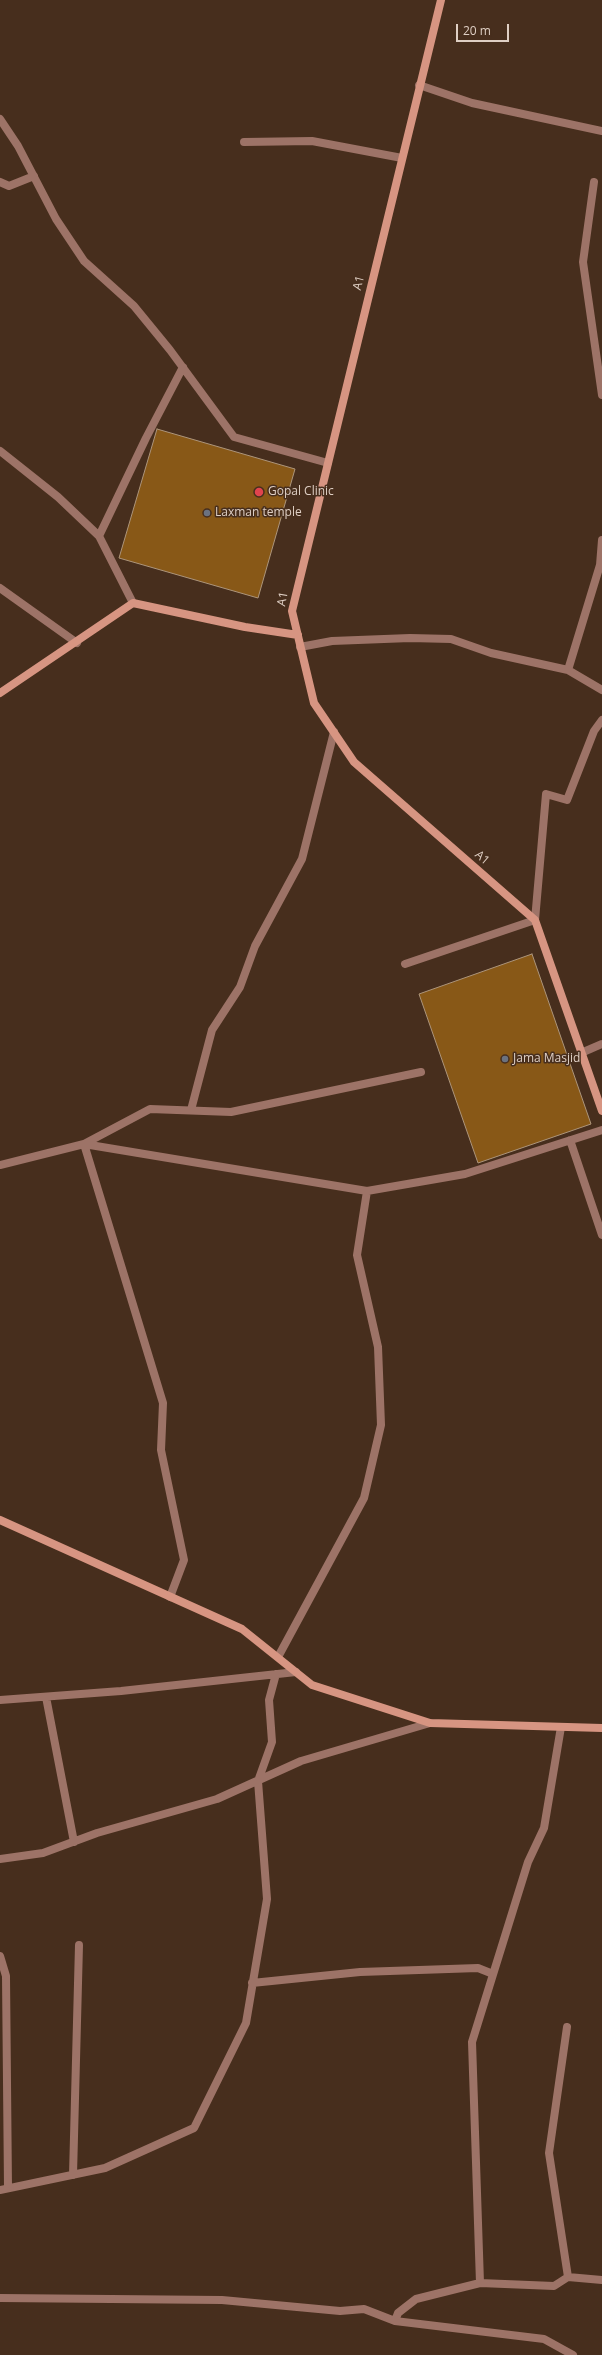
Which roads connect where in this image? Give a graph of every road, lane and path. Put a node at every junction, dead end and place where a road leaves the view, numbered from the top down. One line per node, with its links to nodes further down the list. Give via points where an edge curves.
1 (441, 0): 2 (main road, A1)
2 (419, 85): 4 (street, via 472,103); 6 (main road, A1)
3 (0, 119): 7 (street)
4 (602, 131)
5 (244, 142): 6 (street, via 312,141)
6 (402, 158): 13 (main road, A1)
7 (34, 176): 8 (street, via 10,186); 10 (street, via 56,219 84,261 134,306)
8 (0, 182)
9 (594, 182): 11 (street, via 583,262)
10 (183, 368): 13 (street, via 234,437); 14 (street)
11 (602, 395)
12 (0, 450): 14 (street, via 58,497)
13 (328, 463): 18 (main road, A1, via 292,611)
14 (99, 536): 17 (street)
15 (602, 540): 21 (street, via 600,565)
16 (0, 588): 19 (street)
17 (133, 603): 18 (main road, via 245,627); 19 (main road)
18 (298, 635): 20 (main road, A1)
19 (77, 643): 23 (main road)
20 (300, 646): 21 (street, via 332,641 451,639 491,653); 25 (main road, A1, via 314,703)
21 (568, 670): 22 (street)
22 (602, 690)
23 (0, 693)
24 (602, 720): 26 (street, via 594,731 567,800 546,794)
25 (334, 732): 26 (main road, A1, via 354,762); 31 (street, via 302,859 255,946 240,987 212,1030)
26 (535, 920): 27 (street); 29 (main road, A1)
27 (405, 964)
28 (602, 1044): 29 (street)
29 (581, 1052): 32 (main road, A1)
30 (421, 1072): 31 (street, via 231,1112)
31 (191, 1110): 35 (street, via 150,1109)
32 (602, 1111)
33 (602, 1130): 34 (street)
34 (570, 1140): 37 (street, via 465,1174); 38 (street)
35 (84, 1144): 36 (street); 37 (street); 40 (street, via 163,1403 161,1450 184,1560)
36 (0, 1165)
37 (367, 1191): 41 (street, via 357,1255 378,1347 381,1425 364,1498)
38 (602, 1235)
39 (0, 1520): 40 (main road)
40 (170, 1597): 41 (main road, via 242,1629)
41 (278, 1657): 42 (main road)
42 (296, 1672): 43 (street); 46 (main road, via 312,1685)
43 (276, 1674): 44 (street); 49 (street, via 270,1700 272,1742)
44 (46, 1697): 45 (street); 50 (street)
45 (0, 1700)
46 (430, 1723): 47 (main road); 49 (street, via 301,1761)
47 (561, 1727): 48 (main road); 54 (street, via 544,1828 528,1862)
48 (602, 1728)
49 (258, 1780): 50 (street, via 217,1799); 55 (street, via 267,1899)
50 (74, 1842): 51 (street, via 43,1853)
51 (0, 1859)
52 (79, 1945): 57 (street)
53 (0, 1956): 58 (street, via 6,1976)
54 (493, 1974): 55 (street, via 478,1968 383,1971); 61 (street, via 472,2042)
55 (252, 1983): 57 (street, via 246,2023 194,2128 105,2168)
56 (567, 2027): 59 (street, via 549,2153)
57 (73, 2175): 58 (street)
58 (4, 2189)
59 (568, 2277): 60 (street); 61 (street, via 554,2286)
60 (602, 2280)
61 (480, 2283): 63 (street, via 416,2299 398,2313)
62 (0, 2298): 63 (street, via 222,2300 340,2311 364,2309)
63 (395, 2320): 64 (street, via 544,2339)
64 (573, 2355)

